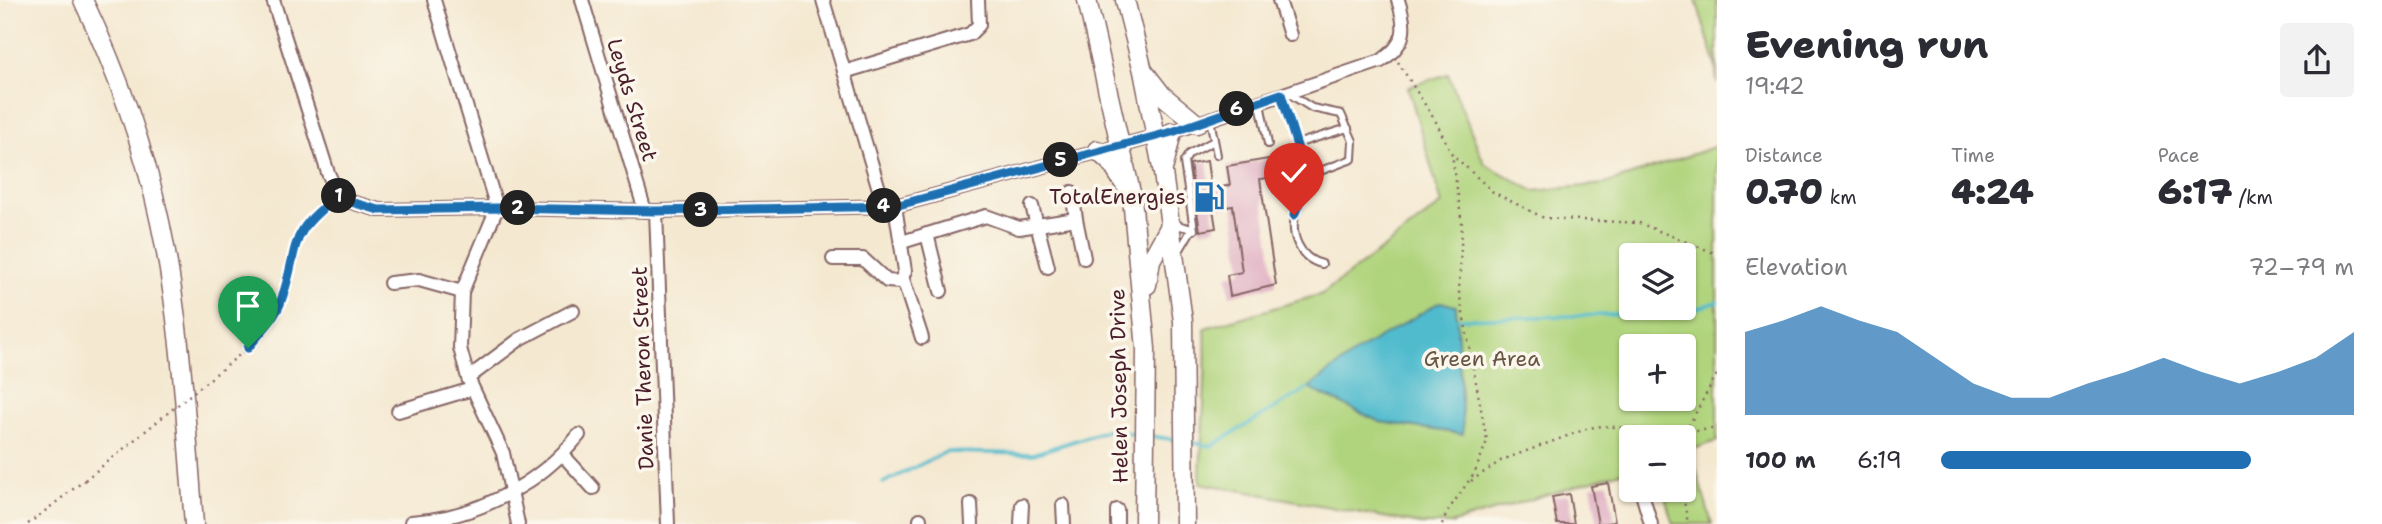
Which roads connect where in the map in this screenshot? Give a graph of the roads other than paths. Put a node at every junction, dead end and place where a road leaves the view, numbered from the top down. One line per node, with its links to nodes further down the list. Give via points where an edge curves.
1 (83, 0): 61 (street, via 117,79 160,220 174,310)
2 (273, 0): 30 (street, via 324,163 341,194 379,210)
3 (434, 0): 30 (street)
4 (582, 0): 31 (street, Leyds Street)
5 (823, 0): 13 (street)
6 (978, 0): 13 (street, via 979,25 970,34)
7 (1087, 0): 20 (street, Helen Joseph Drive)
8 (1125, 0): 12 (street)
9 (1279, 0): 11 (street)
10 (1398, 0): 14 (street, via 1405,33 1397,49 1367,66)
11 (1290, 35)
12 (1143, 71): 16 (street, via 1162,95); 18 (street)
13 (844, 72): 28 (street)
14 (1284, 93): 15 (street); 17 (lane, via 1312,108 1337,111); 22 (lane)
15 (1260, 101): 16 (street); 21 (lane)
16 (1203, 121): 18 (street); 19 (lane)
17 (1348, 128): 22 (lane); 25 (lane, via 1352,159)
18 (1164, 134): 20 (street); 33 (street, via 1163,173)
19 (1214, 141): 24 (lane); 35 (lane, via 1189,154 1184,162)
20 (1121, 144): 23 (street); 27 (street, Helen Joseph Drive)
21 (1268, 144)
22 (1296, 145): 25 (lane)
23 (1097, 150): 27 (street); 28 (street)
24 (1217, 155)
25 (1307, 176): 40 (lane, via 1306,193 1294,215 1297,243 1303,255)
26 (1072, 192): 32 (street)
27 (1132, 197): 46 (street, Helen Joseph Drive)
28 (890, 206): 31 (street); 37 (street)
29 (1032, 206): 34 (street)
30 (497, 208): 31 (street); 44 (street)
31 (651, 211): 63 (street, Danie Theron Street)
32 (1076, 219): 34 (street); 38 (street)
33 (1171, 224): 46 (street, via 1151,260); 69 (street, via 1186,368)
34 (1037, 227): 36 (street, via 1019,228 986,216); 41 (street)
35 (1194, 230)
36 (927, 234): 37 (street); 45 (street)
37 (902, 242): 42 (street)
38 (1084, 258)
39 (833, 259): 42 (street, via 863,259 887,281)
40 (1322, 264)
41 (1048, 267)
42 (903, 279): 48 (street)
43 (390, 283): 44 (street, via 419,280)
44 (463, 292): 49 (street, via 460,348)
45 (941, 292)
46 (1144, 305): 68 (street, Helen Joseph Drive)
47 (573, 311): 49 (street, via 520,339)
48 (922, 338)
49 (470, 383): 50 (street); 54 (street, via 503,453)
50 (398, 411)
51 (579, 435): 52 (street)
52 (562, 455): 53 (street); 54 (street)
53 (593, 488)
54 (513, 491): 60 (street, via 455,517); 62 (street)
55 (1645, 502): 70 (street)
56 (971, 504): 64 (street)
57 (1022, 505): 65 (street)
58 (1063, 505): 66 (street)
59 (1117, 510): 67 (street)
60 (411, 522)
61 (194, 524)
62 (518, 524)
63 (668, 524)
64 (972, 524)
65 (1021, 524)
66 (1064, 524)
67 (1117, 524)
68 (1144, 524)
69 (1185, 524)
70 (1651, 524)

